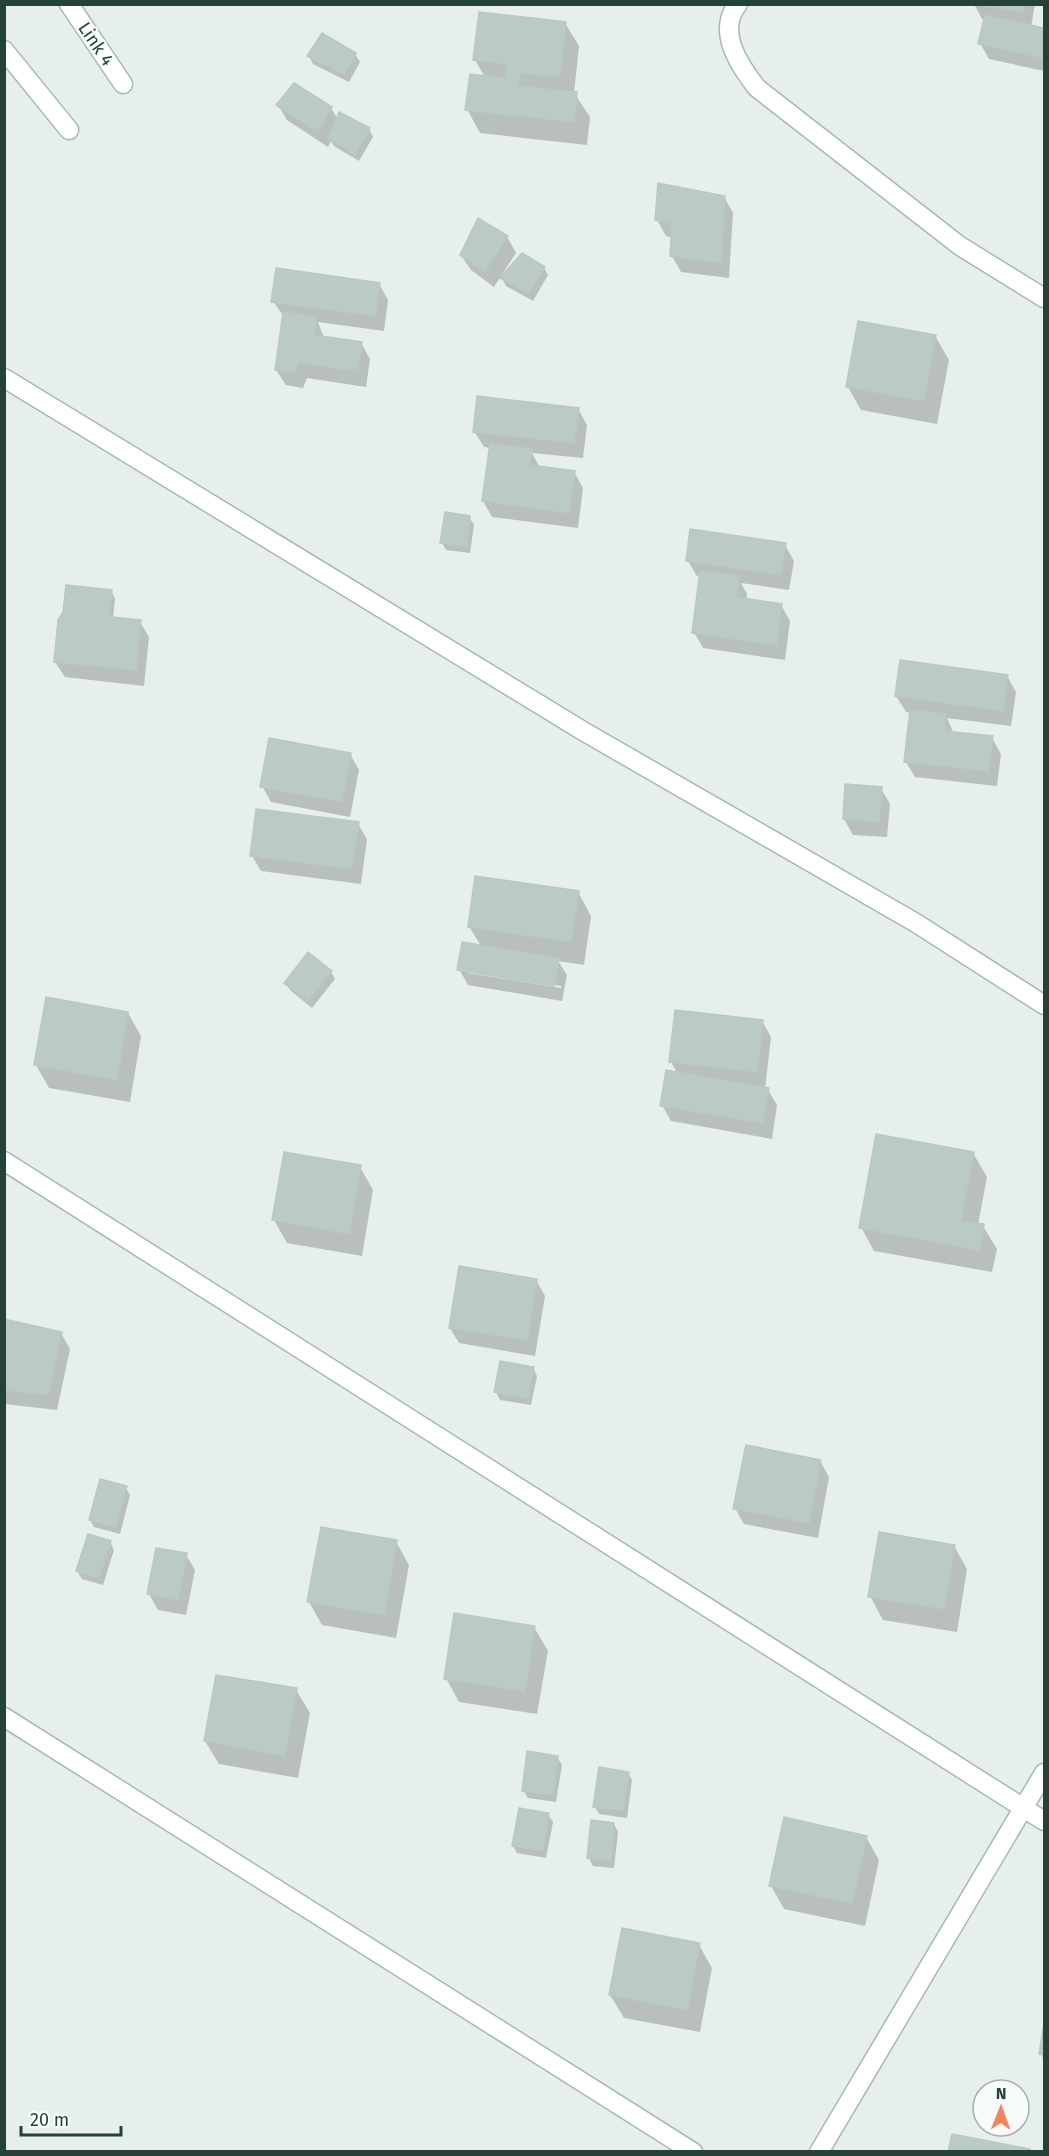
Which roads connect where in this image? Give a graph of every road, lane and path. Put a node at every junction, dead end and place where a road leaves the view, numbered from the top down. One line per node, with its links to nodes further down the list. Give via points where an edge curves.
1 (69, 4): 4 (street, Link 4)
2 (738, 4): 6 (street, via 728,27 732,47 757,88 960,246)
3 (4, 50): 5 (street)
4 (123, 84)
5 (69, 130)
6 (1044, 298)
7 (4, 378): 8 (street, via 583,731 916,923)
8 (1044, 1005)
9 (4, 1161): 12 (street)
10 (4, 1717): 14 (street)
11 (1044, 1773): 12 (street)
12 (1024, 1808): 13 (street); 15 (street)
13 (1044, 1821)
14 (693, 2151)
15 (819, 2151)

